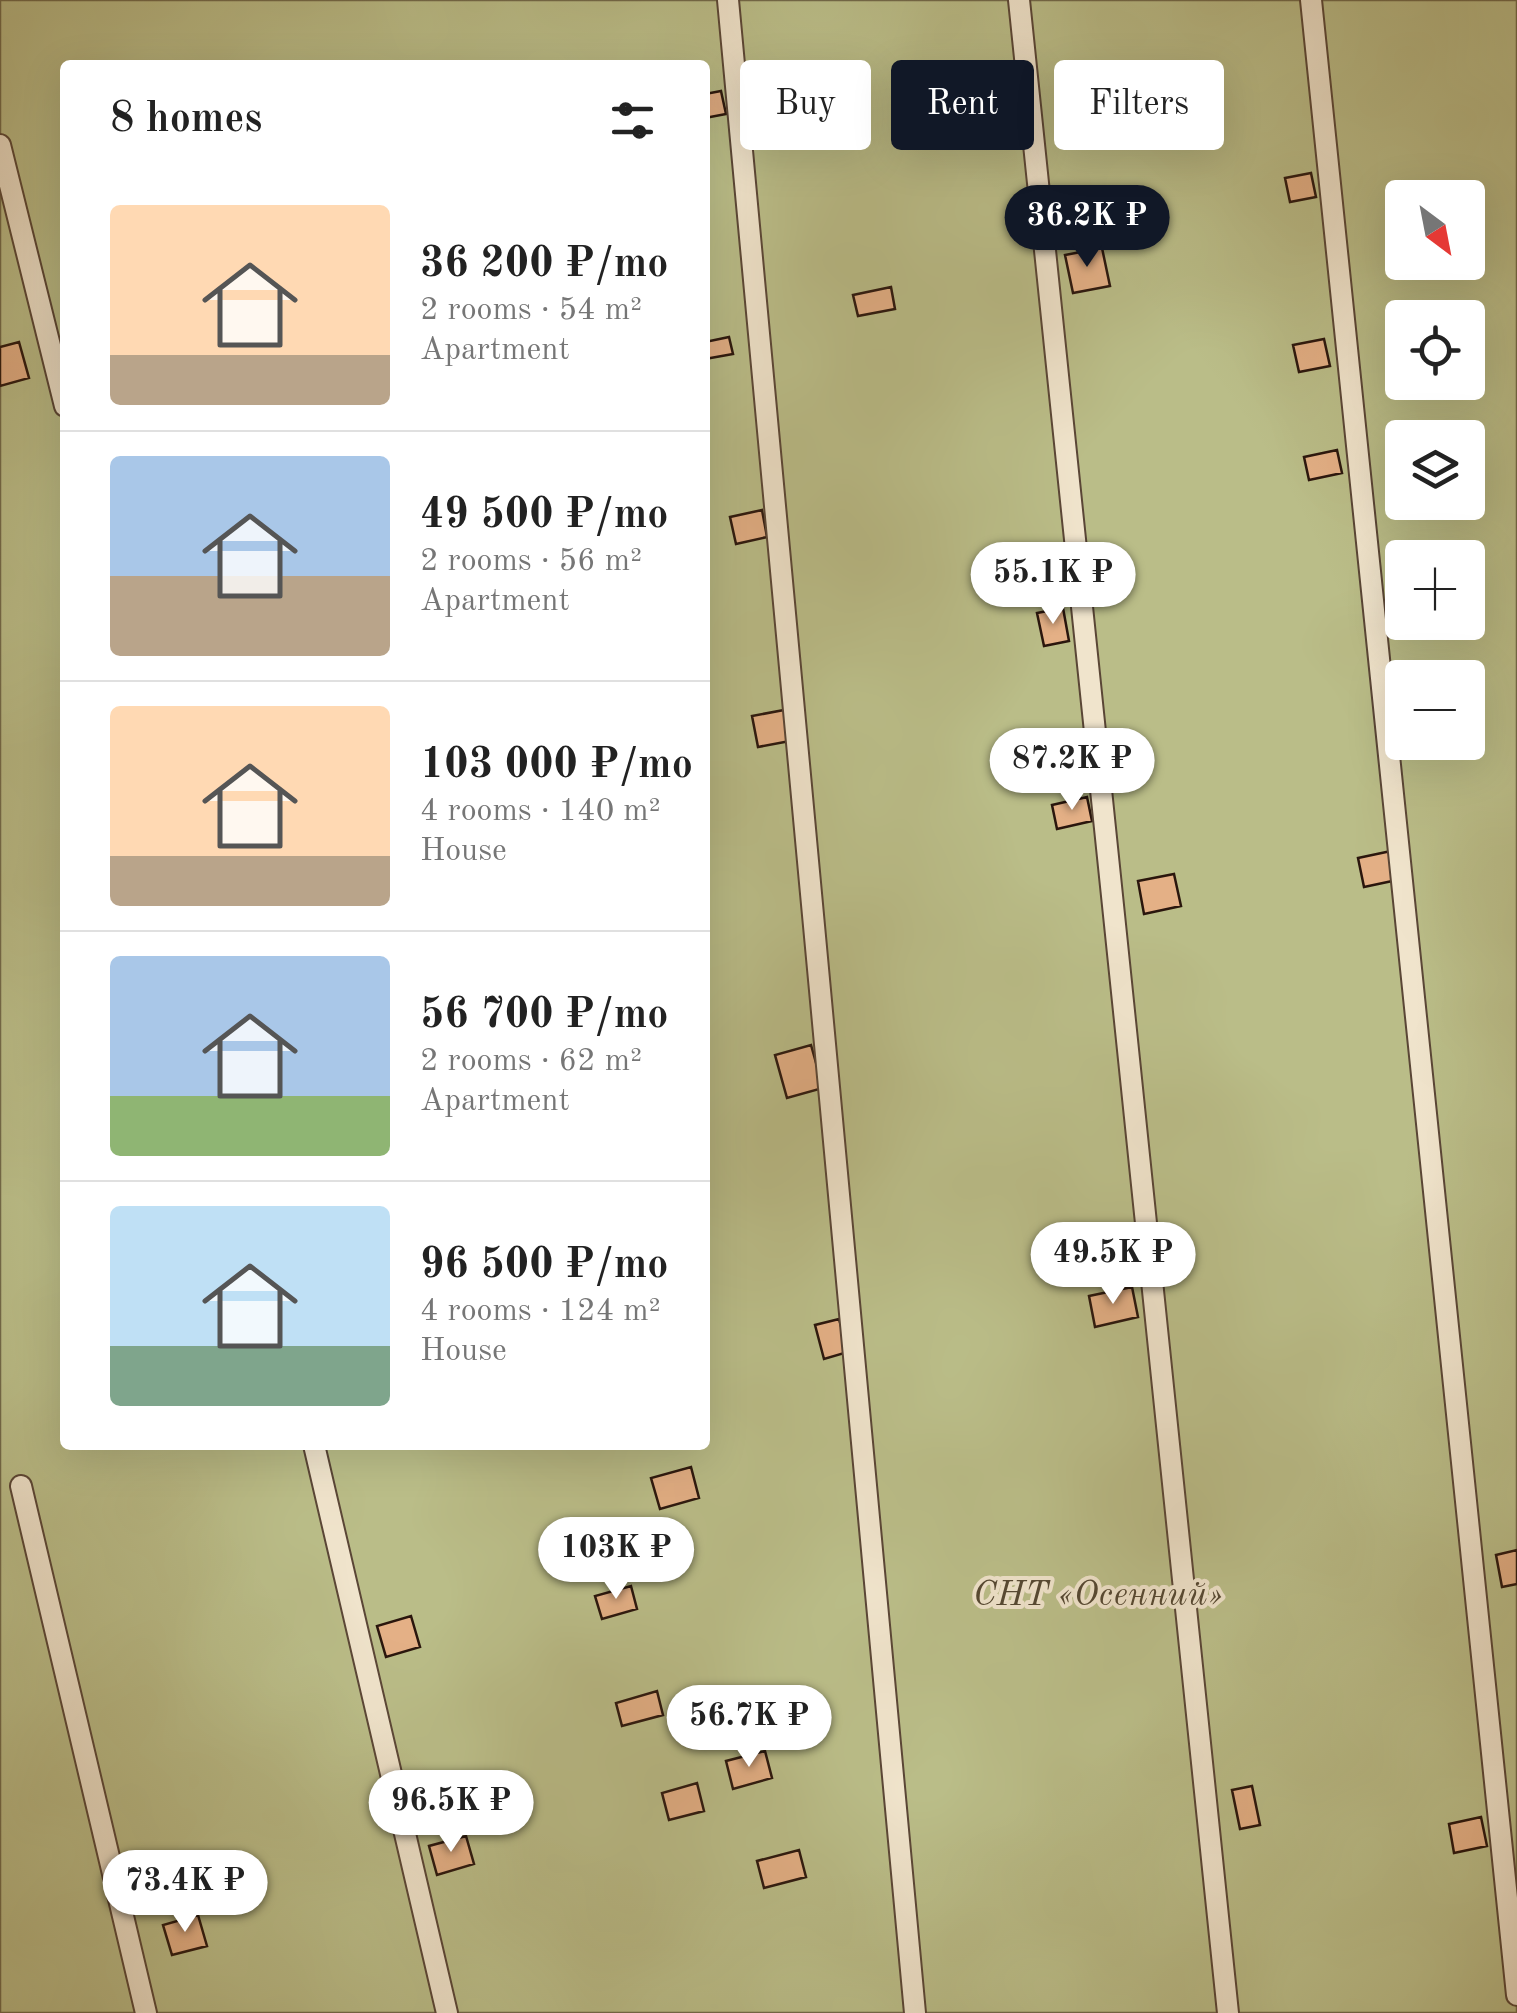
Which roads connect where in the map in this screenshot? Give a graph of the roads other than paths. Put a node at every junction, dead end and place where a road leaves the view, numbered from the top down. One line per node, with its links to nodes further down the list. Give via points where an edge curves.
1 (728, 0): 11 (lane)
2 (1019, 0): 12 (lane)
3 (1311, 0): 8 (lane)
4 (0, 145): 5 (lane)
5 (60, 386)
6 (315, 1450): 10 (lane)
7 (21, 1486): 9 (lane)
8 (1517, 1994)
9 (146, 2013)
10 (446, 2013)
11 (915, 2013)
12 (1228, 2013)

